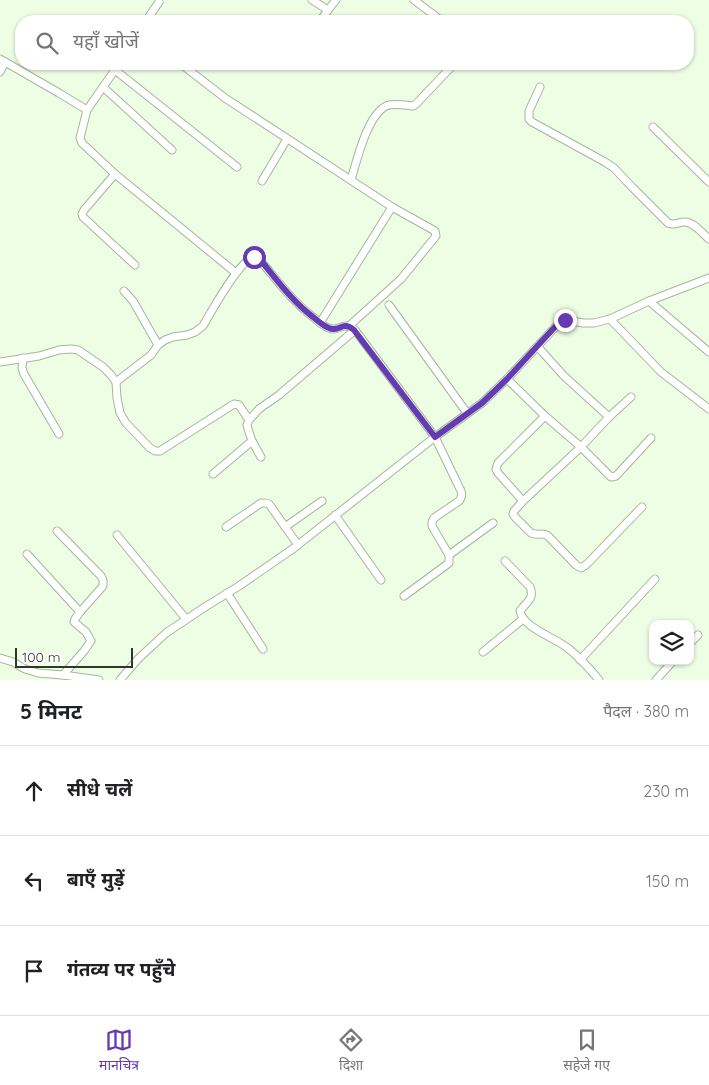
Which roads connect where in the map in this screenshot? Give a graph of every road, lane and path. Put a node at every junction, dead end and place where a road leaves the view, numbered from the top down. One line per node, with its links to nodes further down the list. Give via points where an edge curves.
1 (312, 0): 5 (street)
2 (336, 0): 5 (street)
3 (414, 0): 8 (street)
4 (159, 2): 6 (street)
5 (328, 10): 7 (street)
6 (150, 15)
7 (324, 15)
8 (434, 15)
9 (2, 61): 10 (street); 16 (street)
10 (15, 68)
11 (18, 70): 19 (street)
12 (115, 70): 17 (street)
13 (121, 70): 23 (street)
14 (188, 70): 21 (street)
15 (448, 70): 25 (street, via 413,106 388,105 374,117)
16 (0, 72)
17 (103, 87): 19 (street); 22 (street)
18 (540, 87): 29 (street, via 529,111 532,122 614,168 668,223 693,224)
19 (87, 110): 24 (street, via 80,138 82,143)
20 (653, 126): 27 (street)
21 (287, 138): 25 (street); 26 (street)
22 (172, 150)
23 (236, 167)
24 (115, 174): 30 (street, via 82,214); 31 (street)
25 (351, 180): 28 (street)
26 (262, 181)
27 (709, 182)
28 (392, 207): 37 (street); 38 (street, via 435,231 436,236 401,279)
29 (709, 239)
30 (135, 264)
31 (236, 273): 37 (street, via 251,258 259,258 305,312); 39 (street, via 202,326 195,332 173,337)
32 (709, 278): 34 (street)
33 (124, 291): 39 (street)
34 (650, 300): 36 (street); 41 (street)
35 (389, 305): 48 (street)
36 (610, 319): 40 (street, via 583,324 565,320); 47 (street, via 661,372)
37 (320, 323): 38 (street, via 333,330 344,326)
38 (352, 328): 51 (street); 53 (street)
39 (158, 345): 45 (street, via 151,355)
40 (538, 347): 44 (street); 50 (street)
41 (709, 352)
42 (23, 358): 43 (street); 45 (street, via 59,350 78,350 103,367); 52 (street, via 24,374)
43 (0, 362)
44 (507, 379): 48 (street); 49 (street)
45 (116, 382): 51 (street, via 120,414 155,451 160,451 234,404 239,405)
46 (631, 397): 50 (street)
47 (709, 409)
48 (467, 413): 53 (street)
49 (545, 416): 56 (street); 60 (street, via 498,463 496,469)
50 (609, 417): 56 (street)
51 (249, 420): 55 (street, via 247,425)
52 (59, 434)
53 (435, 437): 62 (street); 70 (street, via 462,495 432,522)
54 (651, 438): 56 (street, via 613,477)
55 (252, 441): 57 (street); 58 (street)
56 (581, 447): 60 (street)
57 (261, 457)
58 (213, 474)
59 (322, 501): 65 (street)
60 (523, 501): 61 (street, via 514,511 515,517 531,533 548,536 581,568)
61 (642, 507)
62 (335, 515): 68 (street); 73 (street)
63 (492, 523): 70 (street)
64 (226, 527): 65 (street, via 265,503)
65 (285, 527): 68 (street)
66 (56, 531): 76 (street, via 103,580 103,586)
67 (118, 535): 77 (street)
68 (298, 545): 74 (street)
69 (27, 554): 76 (street)
70 (449, 555): 75 (street, via 449,563)
71 (505, 561): 78 (street, via 532,592 532,597 520,611)
72 (655, 579): 84 (street)
73 (381, 580)
74 (227, 594): 77 (street); 81 (street)
75 (404, 596)
76 (80, 612): 86 (street, via 74,622 91,641)
77 (186, 619): 88 (street, via 156,641)
78 (523, 619): 82 (street); 84 (street, via 568,648)
79 (698, 636): 80 (street)
80 (694, 640)
81 (263, 649)
82 (482, 652)
83 (0, 658): 86 (street, via 31,672)
84 (580, 660): 89 (street)
85 (669, 665): 90 (street)
86 (63, 675): 87 (street)
87 (99, 680)
88 (120, 680)
89 (599, 680)
90 (656, 680)

